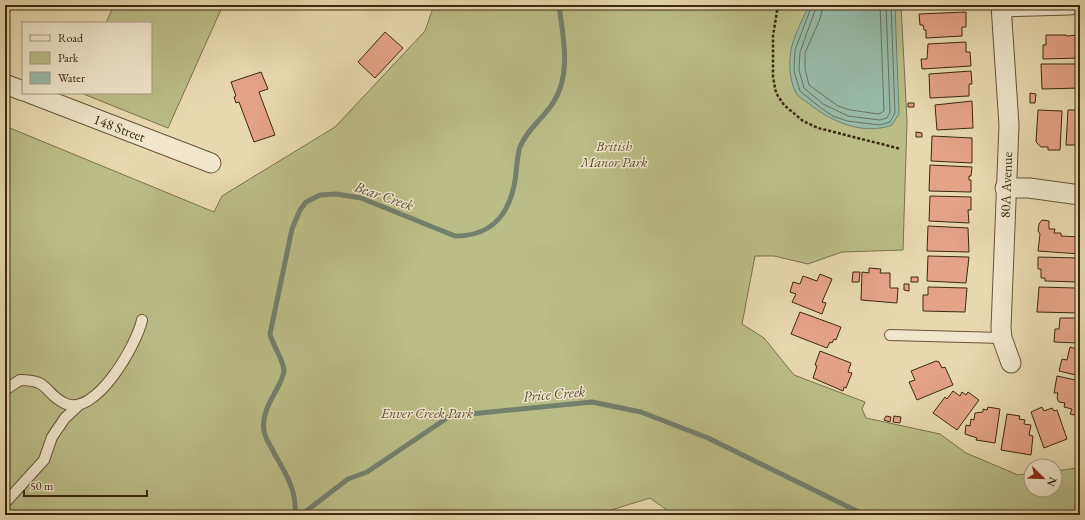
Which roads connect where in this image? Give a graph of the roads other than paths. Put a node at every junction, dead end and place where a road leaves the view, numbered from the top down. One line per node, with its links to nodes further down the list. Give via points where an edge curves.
1 (1070, 5): 2 (street)
2 (1001, 6): 7 (street, 80A Avenue, via 1009,125)
3 (5, 84): 4 (street)
4 (22, 91)
5 (32, 94): 6 (street, 148 Street)
6 (211, 163)
7 (1006, 188): 8 (street, via 1028,188); 11 (street, 80A Avenue)
8 (1080, 195)
9 (142, 320): 14 (lane, via 131,350 114,375 91,399)
10 (890, 335): 11 (lane)
11 (1002, 338): 12 (street, 80A Avenue)
12 (1011, 363)
13 (5, 390): 14 (lane, via 20,380 40,382 65,404)
14 (79, 405): 15 (lane, via 65,418 52,437 44,460)
15 (5, 503)

